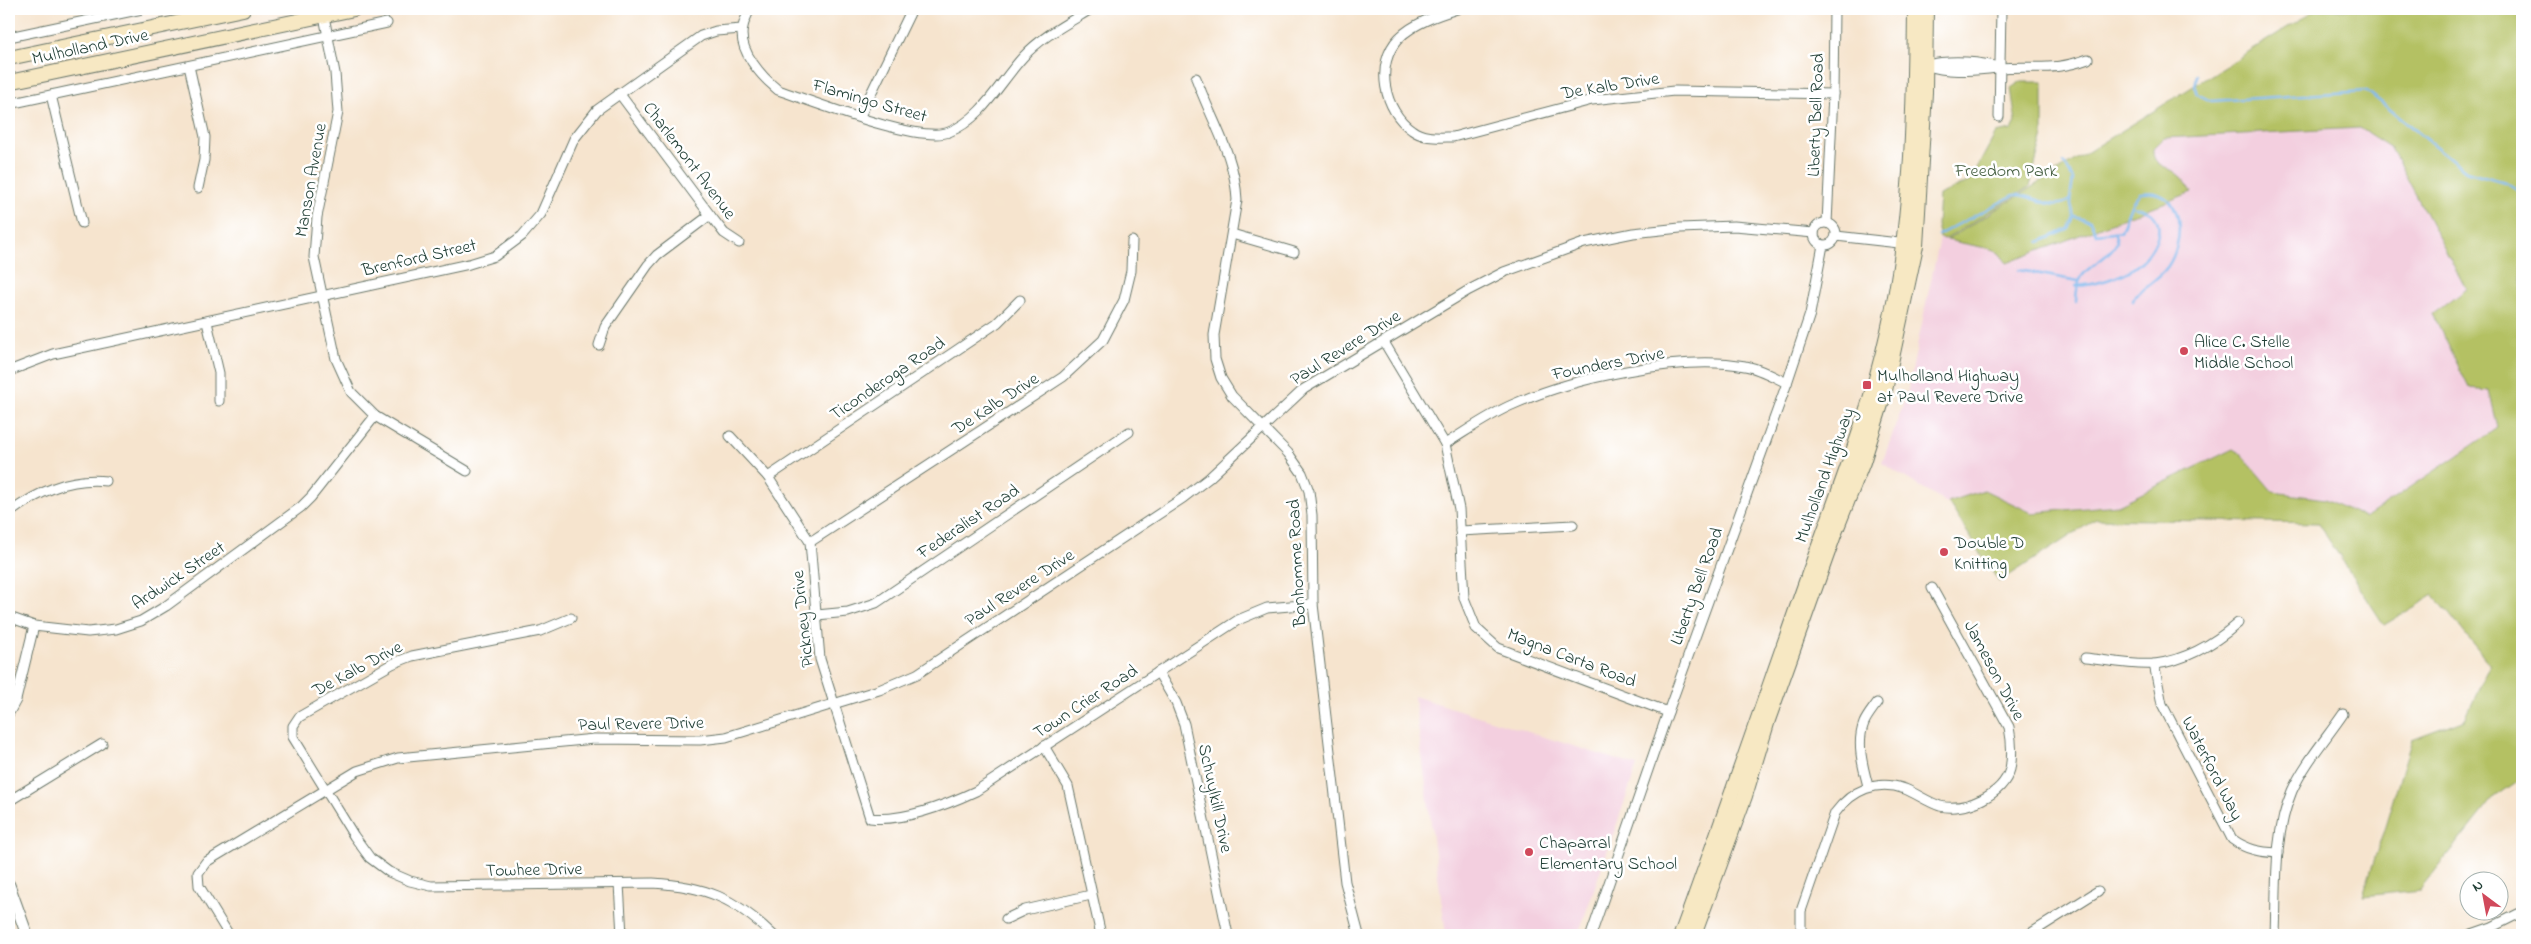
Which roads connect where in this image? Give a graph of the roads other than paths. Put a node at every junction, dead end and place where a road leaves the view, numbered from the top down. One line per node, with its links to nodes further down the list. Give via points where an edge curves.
1 (142, 9): 12 (street)
2 (243, 9): 18 (main road, Mulholland Drive)
3 (354, 9): 13 (main road, Mulholland Drive)
4 (750, 9): 15 (street)
5 (912, 9): 29 (street)
6 (1091, 9): 29 (street, Flamingo Street, via 1036,45 974,117 948,132 921,134)
7 (1458, 9): 26 (street, De Kalb Drive, via 1415,26 1398,39 1387,58 1386,95 1396,116 1412,131 1431,138 1453,137 1592,100 1674,91)
8 (1834, 9): 26 (street, Liberty Bell Road)
9 (1915, 9): 20 (main road, Mulholland Highway)
10 (1926, 9): 20 (main road, Mulholland Highway)
11 (2001, 9): 22 (street)
12 (124, 11): 17 (street)
13 (323, 12): 16 (street, Manson Avenue); 24 (main road, Mulholland Drive)
14 (387, 23): 16 (street)
15 (742, 29): 25 (street, Brenford Street, via 716,31 702,36); 29 (street, Flamingo Street, via 750,60 762,77 778,90)
16 (328, 35): 21 (street); 43 (street, Manson Avenue, via 338,112 314,235 314,258)
17 (9, 37)
18 (9, 58)
19 (2088, 58): 22 (street, via 2069,66)
20 (1920, 65): 22 (street, via 1940,70); 40 (main road, Mulholland Highway); 100 (main road, Mulholland Highway, via 1916,246 1884,395)
21 (189, 66): 27 (street); 31 (street, via 205,137)
22 (2000, 68): 30 (street)
23 (1196, 78): 36 (street, Bonhomme Road, via 1230,156 1236,178 1237,200)
24 (9, 82)
25 (619, 93): 32 (street, Charlemont Avenue); 43 (street, Brenford Street, via 591,116 574,139 541,214 522,236 495,256)
26 (1833, 94): 34 (street, Liberty Bell Road)
27 (51, 95): 28 (street); 33 (street)
28 (9, 104)
29 (860, 116)
30 (1999, 117)
31 (198, 188)
32 (710, 215): 39 (street, Charlemont Avenue, via 724,233); 47 (street, via 648,265 605,327)
33 (82, 223)
34 (1827, 223): 35 (street, via 1820,224); 37 (street, via 1833,226)
35 (1814, 233): 41 (street, via 1817,242); 46 (street, Paul Revere Drive, via 1734,226 1680,228 1584,243 1504,272)
36 (1232, 234): 42 (street); 52 (street, Bonhomme Road, via 1214,335 1216,359 1221,378 1232,396)
37 (1836, 236): 40 (street); 41 (street, via 1830,244)
38 (1132, 241): 62 (street, De Kalb Drive, via 1131,270 1124,300 1103,340 1063,377)
39 (739, 243)
40 (1906, 244): 99 (main road, Mulholland Highway, via 1872,394 1851,460)
41 (1823, 245): 49 (street, Liberty Bell Road, via 1810,314)
42 (1294, 252)
43 (321, 296): 45 (street, Brenford Street); 51 (street, Manson Avenue, via 336,359 351,392)
44 (1020, 300): 57 (street, Ticonderoga Road, via 997,323)
45 (207, 322): 48 (street, Brenford Street, via 52,354); 50 (street, via 219,373)
46 (1384, 342): 52 (street, Paul Revere Drive, via 1304,389); 55 (street, Magna Carta Road)
47 (599, 345)
48 (9, 371)
49 (1787, 382): 55 (street, Founders Drive, via 1747,366 1720,362 1648,368 1549,391 1514,404); 75 (street, Liberty Bell Road)
50 (219, 402)
51 (375, 416): 56 (street, Manson Avenue); 69 (street, Ardwick Street, via 306,502 166,606 141,621 116,629 88,632)
52 (1263, 427): 64 (street, Bonhomme Road, via 1288,453 1302,473 1309,492); 74 (street, Paul Revere Drive, via 1183,498 917,674)
53 (1129, 432): 65 (street, Federalist Road, via 876,603 848,612)
54 (730, 436): 57 (street, Pickney Drive)
55 (1445, 444): 61 (street, Magna Carta Road, via 1459,509)
56 (467, 471)
57 (768, 478): 62 (street, Pickney Drive)
58 (106, 481): 59 (street, via 84,479 54,487)
59 (9, 513)
60 (1573, 525): 61 (street)
61 (1460, 531): 75 (street, Magna Carta Road, via 1464,598 1476,628 1498,648)
62 (810, 542): 65 (street, Pickney Drive)
63 (1932, 588): 80 (street, Jameson Drive, via 2009,727 2013,746 2009,771 1987,797 1968,806 1941,806 1897,787)
64 (1313, 604): 72 (street, Town Crier Road, via 1267,608 1251,613); 97 (street, Bonhomme Road, via 1345,882)
65 (817, 615): 74 (street, Pickney Drive, via 820,659)
66 (9, 616): 69 (street, Ardwick Street)
67 (571, 618): 81 (street, De Kalb Drive, via 540,631 412,656 299,716 293,726 293,737)
68 (2238, 623): 71 (street, via 2216,641 2187,656)
69 (34, 626): 76 (street, via 16,700)
70 (2084, 658): 71 (street)
71 (2154, 664): 84 (street, Waterford Way, via 2162,704 2232,839 2244,848)
72 (1158, 672): 79 (street, Town Crier Road); 96 (street, Schuylkill Drive, via 1184,724)
73 (1878, 703): 80 (street, via 1864,723 1861,743)
74 (833, 704): 81 (street, Paul Revere Drive, via 726,737 700,740 594,739 398,758 358,771); 83 (street, Pickney Drive)
75 (1668, 712): 98 (street, Liberty Bell Road)
76 (9, 713)
77 (2343, 714): 84 (street, via 2293,790 2282,821)
78 (102, 744): 82 (street)
79 (1044, 746): 83 (street, Town Crier Road, via 976,791 950,803 920,812); 88 (street, via 1068,786)
80 (1868, 786): 101 (street, via 1842,803 1835,813 1801,911)
81 (325, 790): 85 (street, Towhee Drive, via 370,858 410,882 431,886); 92 (street, Paul Revere Drive, via 206,862 198,873 199,886)
82 (9, 801)
83 (870, 818)
84 (2278, 853): 103 (street)
85 (619, 884): 93 (street); 94 (street, Towhee Drive, via 685,885 711,893 729,900)
86 (9, 885): 91 (street)
87 (2098, 891): 102 (street)
88 (1091, 894): 90 (street, via 1025,910); 95 (street)
89 (2522, 912): 104 (street)
90 (1006, 919)
91 (27, 935)
92 (230, 935)
93 (622, 935)
94 (772, 935)
95 (1100, 935)
96 (1228, 935)
97 (1359, 935)
98 (1591, 935)
99 (1681, 935)
100 (1694, 935)
101 (1801, 935)
102 (2028, 935)
103 (2275, 935)
104 (2469, 935)

